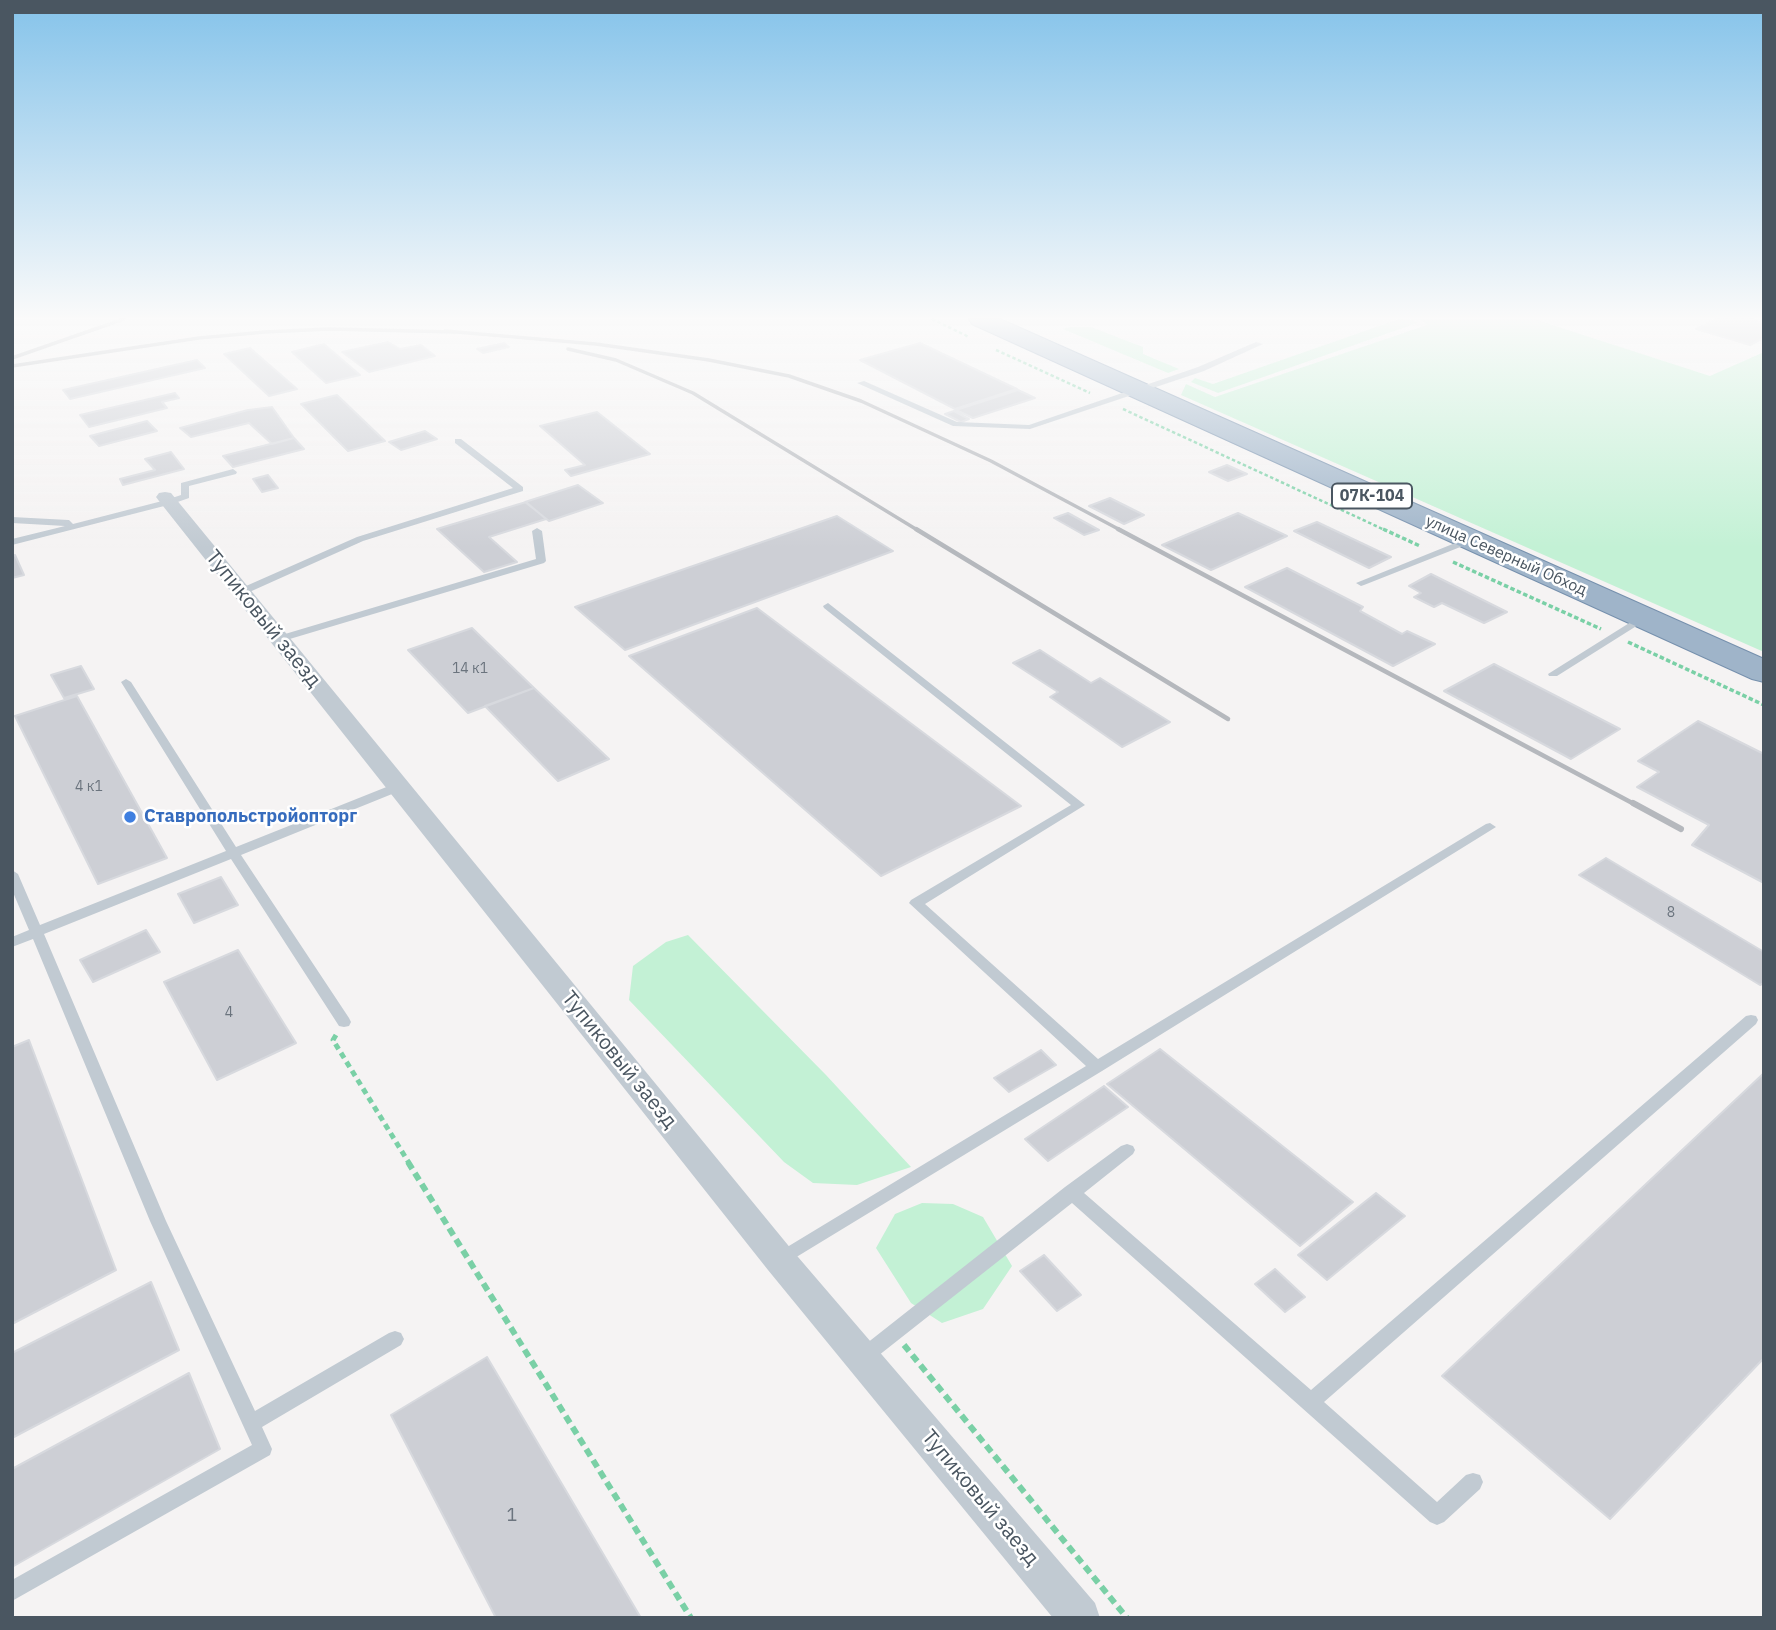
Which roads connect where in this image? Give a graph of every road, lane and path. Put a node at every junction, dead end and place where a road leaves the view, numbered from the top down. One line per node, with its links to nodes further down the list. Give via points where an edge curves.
1 (888, 395): 5 (lane, via 956,424 1030,428)
2 (1093, 395): 5 (path)
3 (1123, 395): 5 (lane)
4 (1149, 395): 12 (highway, улица Северный Обход / 07К-104)
5 (1106, 401): 14 (path)
6 (458, 441): 16 (lane, via 520,489 360,539)
7 (233, 471): 8 (lane, via 184,485 186,496)
8 (167, 500): 10 (lane); 16 (street, Тупиковый заезд)
9 (12, 520): 10 (lane)
10 (84, 524): 13 (lane)
11 (537, 531): 20 (lane, via 541,561)
12 (1470, 540): 14 (lane); 18 (highway, улица Северный Обход / 07К-104)
13 (12, 542)
14 (1435, 554): 15 (lane); 19 (path)
15 (1362, 583)
16 (241, 592): 20 (street, Тупиковый заезд)
17 (828, 606): 33 (lane, via 1079,805 916,903)
18 (1642, 618): 19 (lane); 21 (highway, улица Северный Обход / 07К-104)
19 (1614, 635): 22 (lane); 24 (path)
20 (279, 639): 25 (street, Тупиковый заезд)
21 (1764, 672)
22 (1553, 674)
23 (126, 682): 27 (lane)
24 (1764, 705)
25 (398, 786): 27 (lane); 36 (street, Тупиковый заезд)
26 (1490, 827): 33 (lane)
27 (233, 853): 29 (lane); 32 (lane)
28 (12, 874): 29 (lane)
29 (37, 932): 30 (lane); 41 (lane, via 158,1221)
30 (12, 942)
31 (1751, 1020): 40 (lane)
32 (344, 1022): 44 (path, via 333,1040)
33 (1097, 1067): 36 (lane)
34 (1127, 1150): 35 (lane)
35 (1071, 1192): 37 (lane); 40 (lane)
36 (780, 1260): 39 (street, Тупиковый заезд)
37 (893, 1333): 39 (lane); 46 (path)
38 (395, 1339): 41 (lane)
39 (862, 1357): 45 (street, Тупиковый заезд)
40 (1311, 1402): 42 (lane, via 1437,1515)
41 (251, 1423): 43 (lane, via 263,1448)
42 (1473, 1482)
43 (12, 1591)
44 (691, 1618)
45 (1080, 1618)
46 (1127, 1618)

